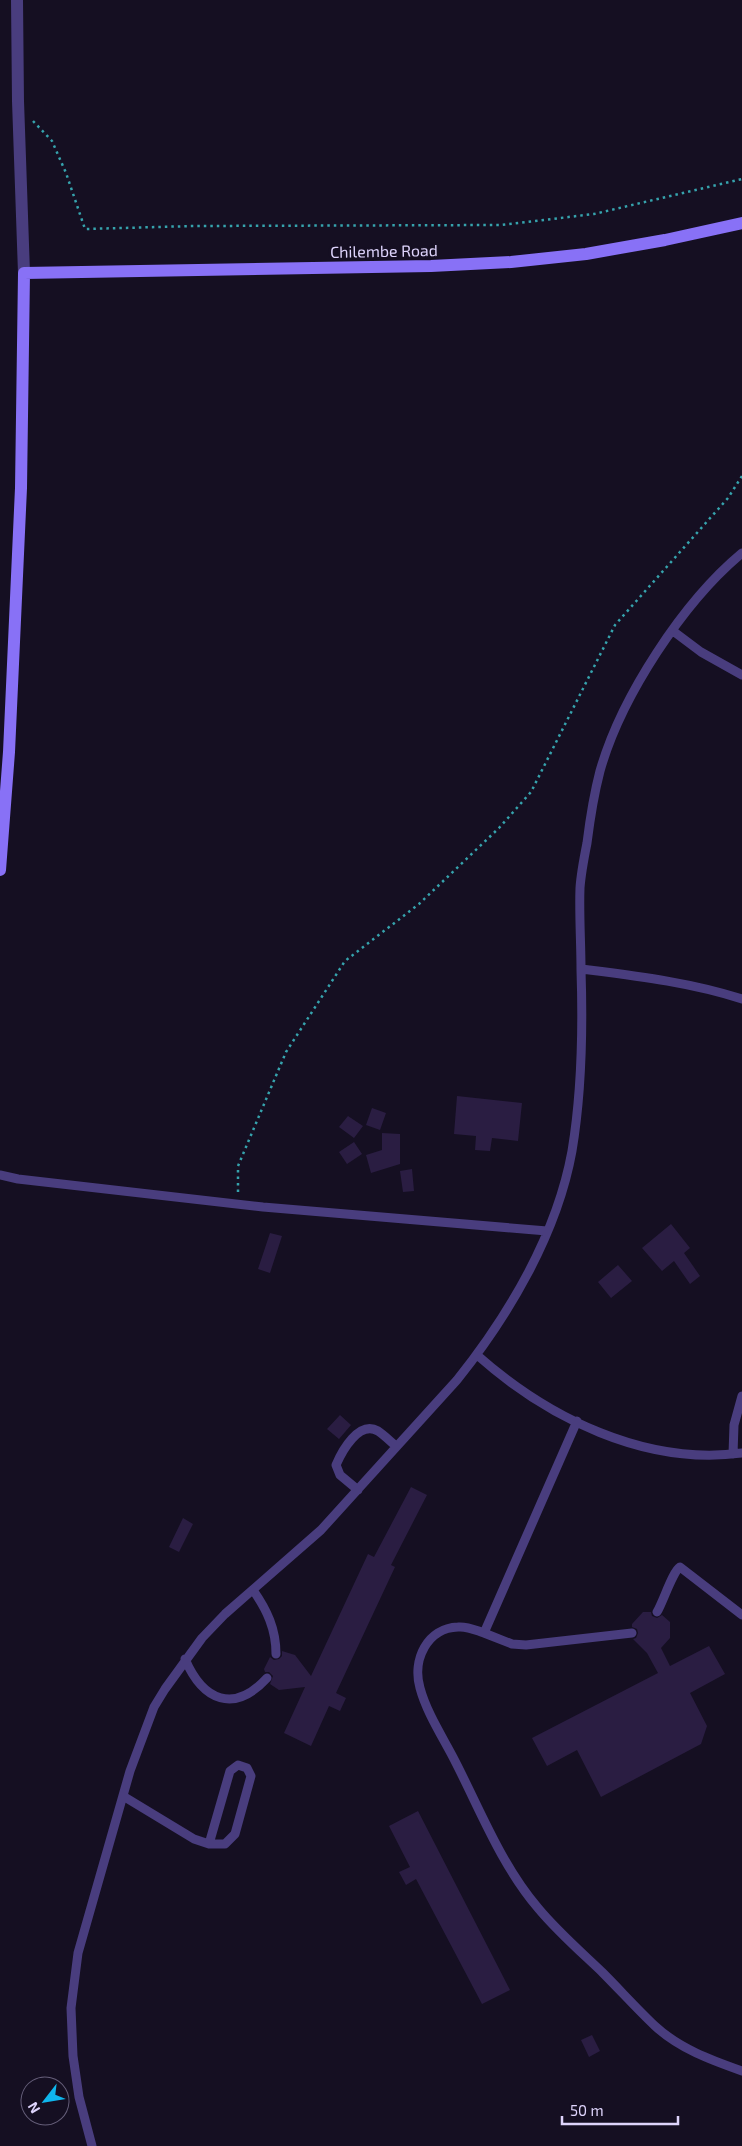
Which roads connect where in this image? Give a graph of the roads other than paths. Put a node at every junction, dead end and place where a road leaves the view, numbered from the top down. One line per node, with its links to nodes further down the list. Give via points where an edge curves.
1 (17, 0): 3 (street)
2 (742, 223): 3 (main road, Chilembe Road, via 625,247 511,262)
3 (24, 273): 7 (main road, via 21,488 9,752)
4 (742, 553): 5 (lane, via 701,594)
5 (673, 631): 6 (lane, via 701,652); 8 (lane, via 647,669 620,720 600,771 580,886)
6 (742, 675)
7 (0, 870)
8 (581, 969): 9 (lane, via 653,978); 11 (lane, via 582,1037 578,1102 560,1199)
9 (742, 999)
10 (0, 1175): 11 (lane, via 238,1204)
11 (547, 1231): 12 (lane, via 530,1268)
12 (477, 1356): 14 (lane, via 535,1400); 15 (lane)
13 (742, 1396): 16 (lane, via 734,1425)
14 (577, 1421): 16 (lane, via 637,1446 704,1454); 21 (lane)
15 (396, 1446): 17 (lane); 17 (lane, via 376,1430 366,1429 341,1452 336,1465 340,1474)
16 (738, 1453)
17 (358, 1490): 18 (lane, via 321,1530)
18 (253, 1590): 23 (lane, via 271,1620); 24 (lane, via 208,1632)
19 (657, 1612): 20 (lane, via 674,1573 680,1567)
20 (742, 1615)
21 (484, 1632): 22 (lane, via 512,1644 526,1645); 28 (lane, via 456,1627 436,1635 427,1641 421,1652 418,1669 420,1688 432,1717 507,1864 538,1908 656,2027 680,2045 709,2060)
22 (632, 1633)
23 (276, 1654)
24 (185, 1660): 25 (lane, via 200,1685 227,1700 239,1699 250,1693); 26 (lane, via 154,1708)
25 (267, 1678)
26 (123, 1796): 27 (lane, via 194,1839); 29 (lane, via 78,1953 71,2008 79,2097)
27 (210, 1844): 27 (lane, via 224,1844 235,1834 251,1776 247,1768 238,1765 230,1771)
28 (742, 2071)
29 (92, 2146)

